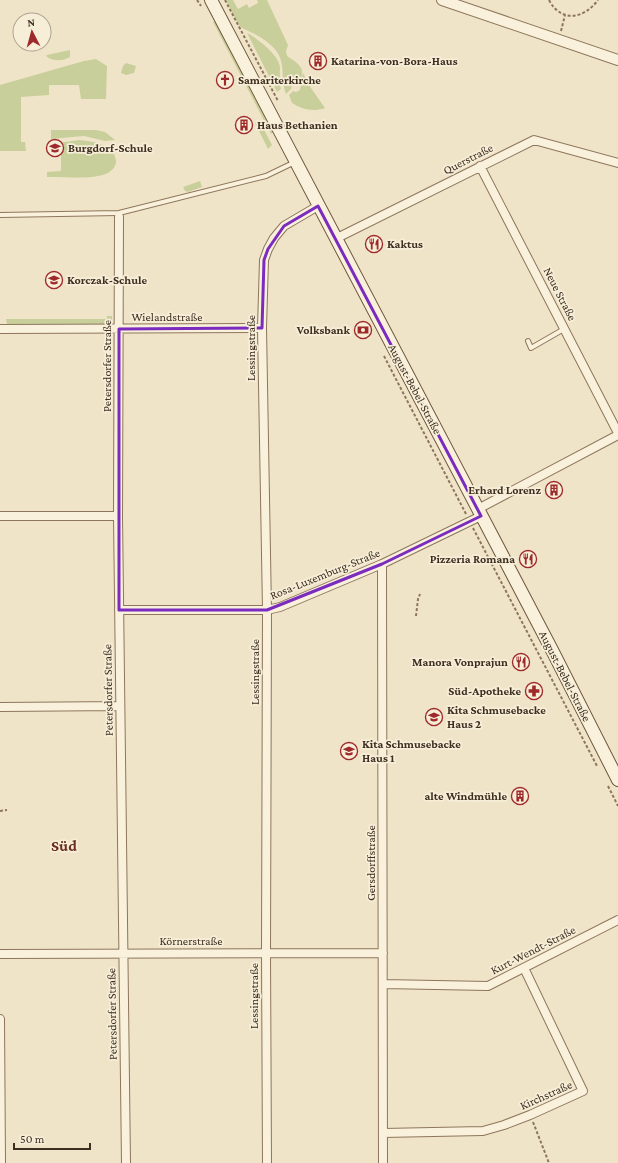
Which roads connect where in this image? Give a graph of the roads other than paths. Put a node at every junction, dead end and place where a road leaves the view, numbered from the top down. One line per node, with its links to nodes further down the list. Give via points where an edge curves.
1 (211, 0): 4 (main road, August-Bebel-Straße)
2 (442, 0): 3 (street)
3 (618, 60)
4 (296, 162): 7 (main road, August-Bebel-Straße); 8 (lane, via 266,176 120,213)
5 (618, 163): 6 (street, Querstraße, via 534,140)
6 (480, 166): 10 (street, Querstraße); 14 (street, Neue Straße)
7 (318, 206): 10 (main road, August-Bebel-Straße); 11 (street, Lessingstraße, via 284,226 268,248 264,260)
8 (0, 215)
9 (120, 218): 13 (street, Petersdorfer Straße)
10 (335, 239): 17 (main road, August-Bebel-Straße)
11 (262, 328): 13 (street, Wielandstraße); 22 (street, Lessingstraße)
12 (0, 329): 13 (street, Wielandstraße)
13 (119, 329): 19 (street, Petersdorfer Straße)
14 (564, 329): 15 (lane, via 531,348); 16 (street, Neue Straße)
15 (528, 341)
16 (618, 434): 17 (street, Rosa-Luxemburg-Straße)
17 (480, 513): 20 (street, Rosa-Luxemburg-Straße, via 470,522); 25 (main road, August-Bebel-Straße)
18 (0, 516): 19 (street)
19 (118, 516): 21 (street, Petersdorfer Straße)
20 (382, 564): 22 (street, Rosa-Luxemburg-Straße, via 280,607); 27 (street, Gersdorffstraße)
21 (119, 610): 22 (street, Rosa-Luxemburg-Straße); 23 (street, Petersdorfer Straße)
22 (267, 610): 28 (street, Lessingstraße)
23 (120, 706): 24 (street); 30 (street, Petersdorfer Straße)
24 (0, 707)
25 (612, 781)
26 (618, 920): 31 (street, Kurt-Wendt-Straße)
27 (383, 952): 28 (street, Körnerstraße); 32 (street, Gersdorffstraße)
28 (266, 953): 30 (street, Körnerstraße); 37 (street, Lessingstraße)
29 (0, 954): 30 (street, Körnerstraße)
30 (124, 954): 36 (street, Petersdorfer Straße)
31 (524, 968): 32 (street, Kurt-Wendt-Straße, via 488,986); 34 (street, Kirchstraße, via 583,1091 530,1115 483,1131)
32 (383, 984): 34 (street, Gersdorffstraße)
33 (0, 1019): 35 (street)
34 (383, 1133): 38 (street, Gersdorffstraße)
35 (1, 1163)
36 (126, 1163)
37 (267, 1163)
38 (383, 1163)

